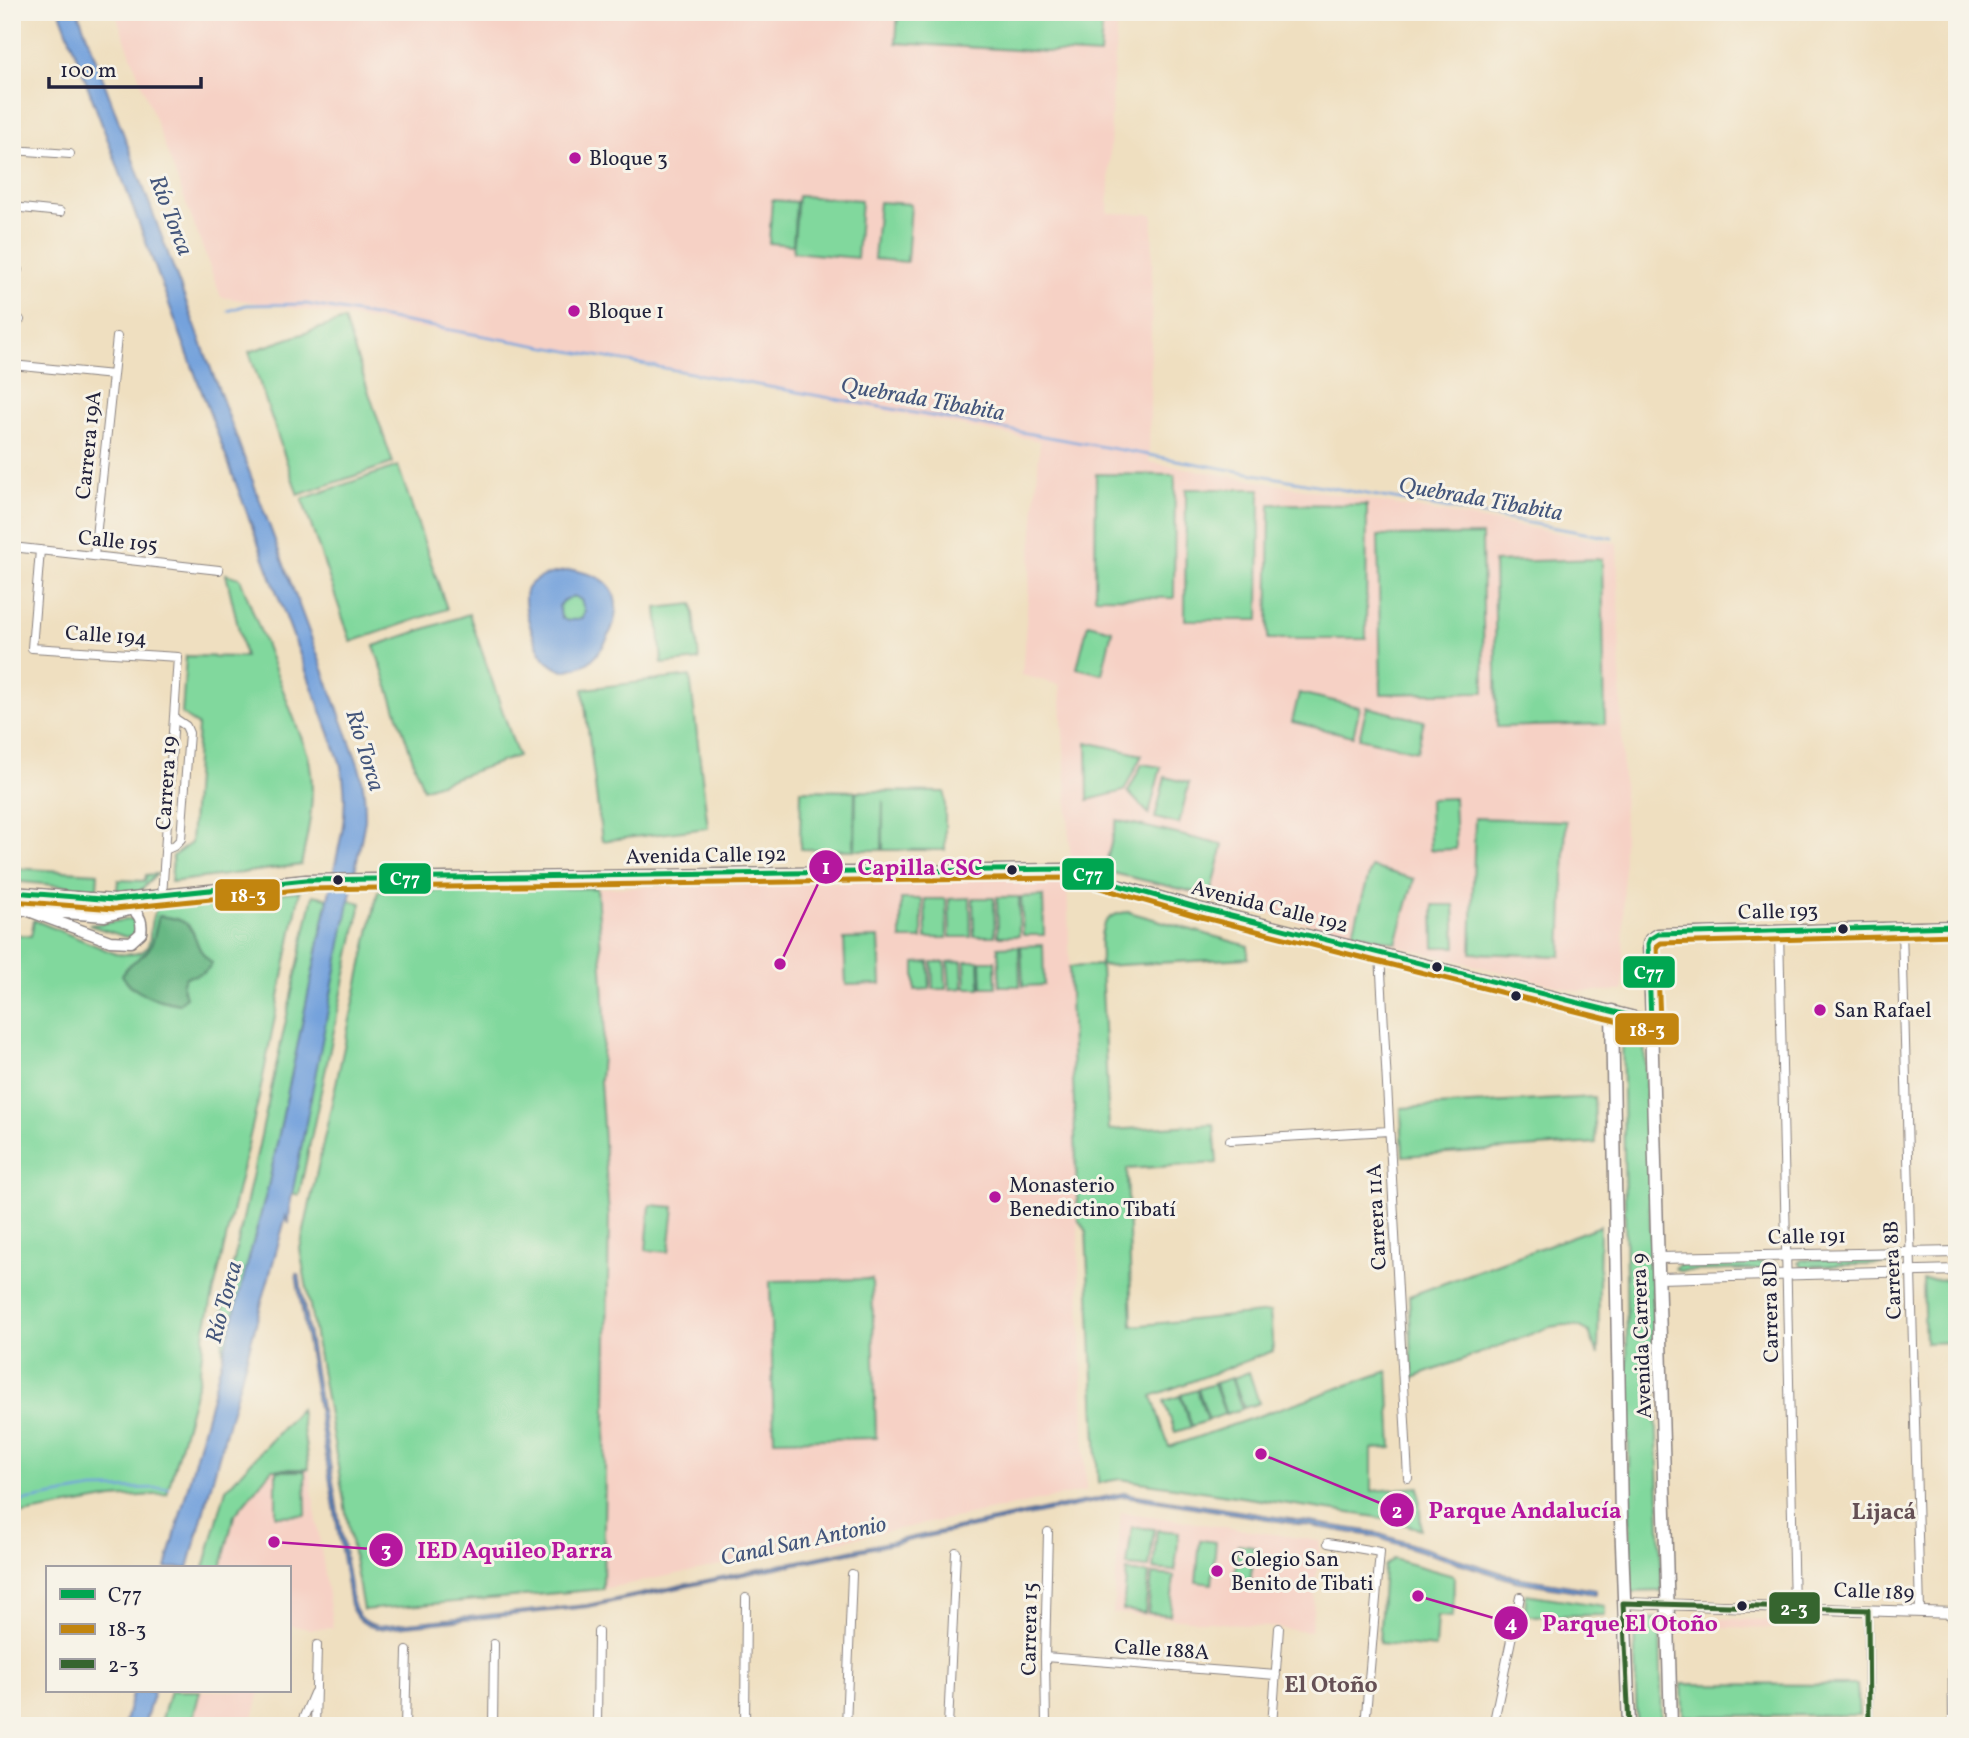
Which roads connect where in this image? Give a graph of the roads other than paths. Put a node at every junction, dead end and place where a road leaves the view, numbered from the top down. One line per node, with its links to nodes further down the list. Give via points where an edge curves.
1 (12, 150): 2 (street)
2 (70, 154)
3 (12, 207): 4 (street)
4 (60, 212)
5 (117, 337): 7 (street, Carrera 19A)
6 (12, 365): 7 (street)
7 (113, 375): 10 (street, Carrera 19A)
8 (12, 547): 9 (street, Calle 195)
9 (40, 550): 10 (street, Calle 195); 12 (street, Calle 194, via 32,648)
10 (94, 556): 11 (street, Calle 195)
11 (219, 570)
12 (178, 657): 13 (street, Carrera 19)
13 (174, 718): 14 (street, Carrera 19); 14 (street, Carrera 19, via 188,729 188,746 181,839)
14 (165, 850): 16 (street, Carrera 19)
15 (12, 892): 17 (main road, Avenida Calle 192)
16 (162, 897): 17 (main road, Avenida Calle 192); 19 (main road, Avenida Calle 192); 25 (main road, Avenida Calle 192, via 325,879 1066,869)
17 (114, 900): 19 (main road)
18 (12, 909): 20 (main road, Avenida Calle 192)
19 (134, 909): 20 (main road, Avenida Calle 192, via 105,916); 20 (main road, via 142,919 141,933 123,943)
20 (26, 910)
21 (1957, 926): 22 (main road, Calle 193)
22 (1902, 928): 23 (main road, Calle 193); 31 (street, Carrera 8B)
23 (1779, 930): 24 (main road, Calle 193, via 1664,933 1653,936); 32 (street, Carrera 8D)
24 (1648, 944): 27 (main road, Avenida Carrera 9)
25 (1380, 954): 26 (main road, Avenida Calle 192); 28 (street, Carrera 11A)
26 (1612, 1011): 27 (main road, Avenida Calle 192); 45 (main road, Avenida Carrera 9)
27 (1651, 1021): 33 (main road, Avenida Carrera 9)
28 (1389, 1132): 29 (street); 38 (street, Carrera 11A)
29 (1230, 1140)
30 (1957, 1252): 31 (street, Calle 191)
31 (1909, 1253): 32 (street, Calle 191); 35 (street, Carrera 8B)
32 (1786, 1255): 33 (street, Calle 191); 36 (street, Carrera 8D)
33 (1658, 1258): 37 (main road, Avenida Carrera 9)
34 (1957, 1270): 35 (street, Calle 191)
35 (1910, 1271): 36 (street, Calle 191); 49 (street, Carrera 8B)
36 (1786, 1275): 37 (street, Calle 191); 47 (street, Carrera 8D)
37 (1659, 1278): 46 (main road, Avenida Carrera 9)
38 (1408, 1478)
39 (1048, 1532): 56 (street, Carrera 15)
40 (1328, 1543): 69 (street, via 1380,1552)
41 (956, 1552): 66 (street)
42 (852, 1574): 65 (street)
43 (1520, 1597): 70 (street)
44 (746, 1598): 64 (street)
45 (1623, 1603): 46 (street, Calle 189); 71 (main road, Avenida Carrera 9)
46 (1669, 1605): 47 (street, Calle 189); 72 (main road, Avenida Carrera 9)
47 (1794, 1608): 48 (street, Calle 189)
48 (1868, 1610): 49 (street, Calle 189); 73 (street)
49 (1920, 1612): 50 (street, Calle 189)
50 (1954, 1613): 74 (street)
51 (1279, 1628): 57 (street)
52 (598, 1632): 63 (street)
53 (494, 1644): 62 (street)
54 (317, 1645): 58 (street)
55 (407, 1651): 61 (street)
56 (1045, 1657): 57 (street, Calle 188A); 67 (street, Carrera 15)
57 (1276, 1675): 68 (street)
58 (316, 1686): 59 (street); 60 (street)
59 (300, 1726)
60 (315, 1726)
61 (405, 1726)
62 (493, 1726)
63 (597, 1726)
64 (745, 1726)
65 (846, 1726)
66 (948, 1726)
67 (1046, 1726)
68 (1272, 1726)
69 (1365, 1726)
70 (1493, 1726)
71 (1629, 1726)
72 (1671, 1726)
73 (1869, 1726)
74 (1953, 1726)

